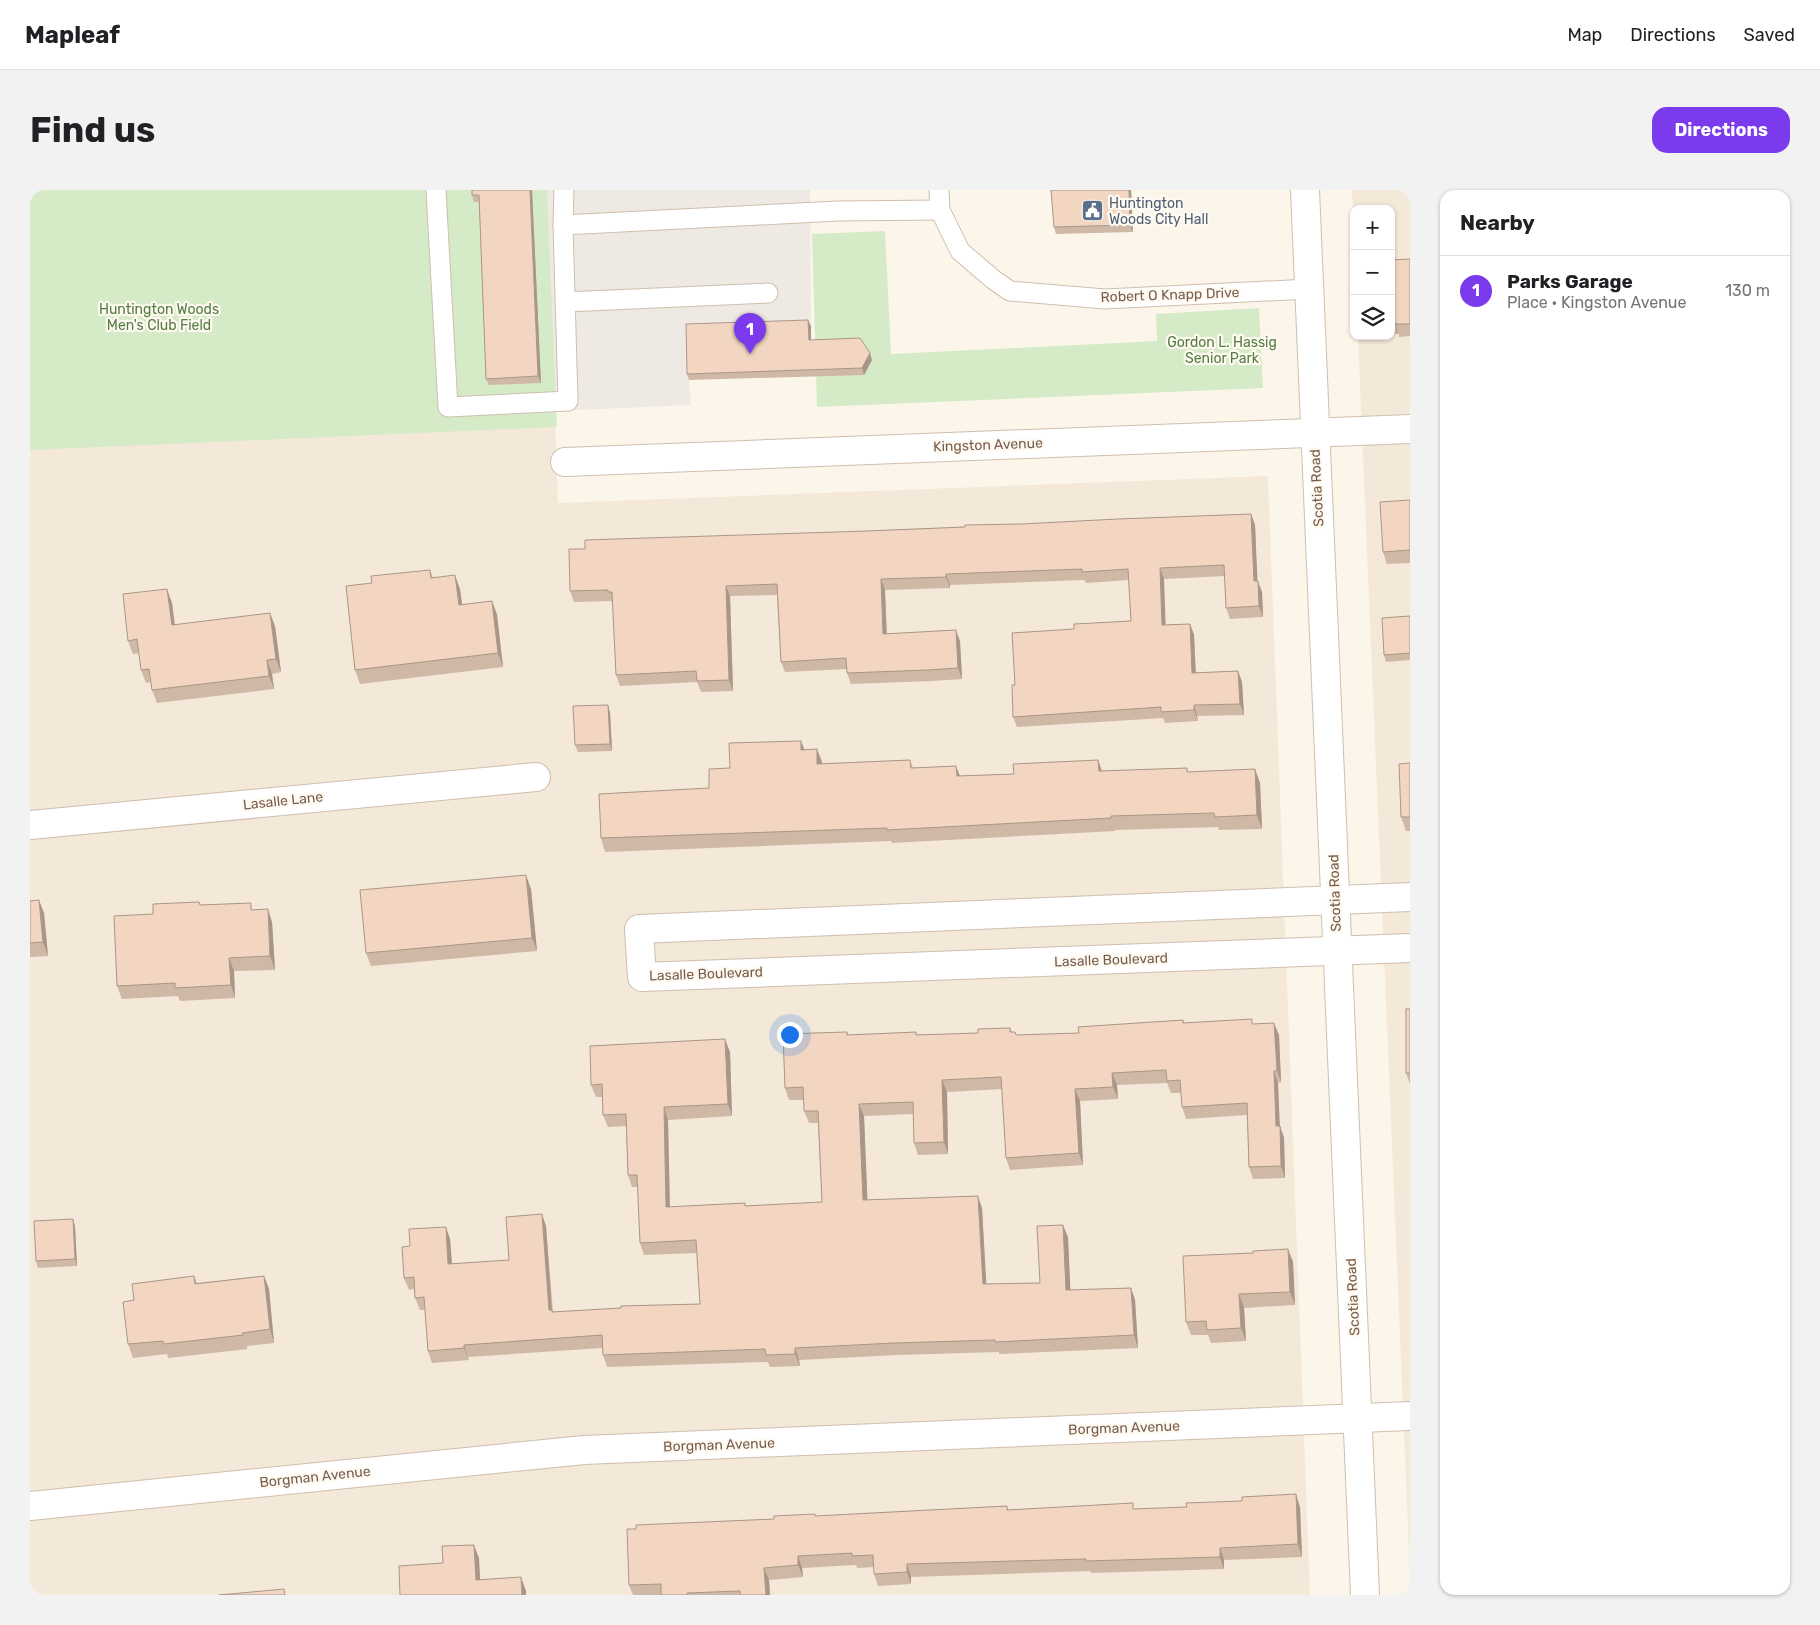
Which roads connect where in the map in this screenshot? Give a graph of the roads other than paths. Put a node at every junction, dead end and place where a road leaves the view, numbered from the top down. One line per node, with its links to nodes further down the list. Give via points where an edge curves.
1 (436, 190): 9 (lane, via 448,407 568,401)
2 (564, 190): 6 (lane)
3 (939, 190): 5 (lane, Robert O Knapp Drive)
4 (1305, 190): 7 (street, Scotia Road)
5 (940, 210): 6 (lane, via 838,211); 7 (lane, Robert O Knapp Drive, via 960,251 1010,290 1106,300)
6 (563, 225): 9 (lane)
7 (1309, 289): 11 (street, Scotia Road)
8 (768, 293): 9 (lane)
9 (565, 302)
10 (1410, 429): 11 (street, Kingston Avenue)
11 (1314, 432): 12 (street, Kingston Avenue); 16 (street, Scotia Road)
12 (566, 462)
13 (536, 778): 14 (street, Lasalle Lane)
14 (30, 825)
15 (1410, 897): 16 (street, Lasalle Boulevard)
16 (1335, 900): 18 (street, Scotia Road); 18 (street, Lasalle Boulevard, via 639,929 642,977)
17 (1410, 948): 18 (street, Lasalle Boulevard)
18 (1337, 952): 20 (street, Scotia Road)
19 (1410, 1416): 20 (street, Borgman Avenue)
20 (1359, 1418): 21 (street, Borgman Avenue, via 584,1450); 22 (street, Scotia Road)
21 (30, 1506)
22 (1365, 1595)

